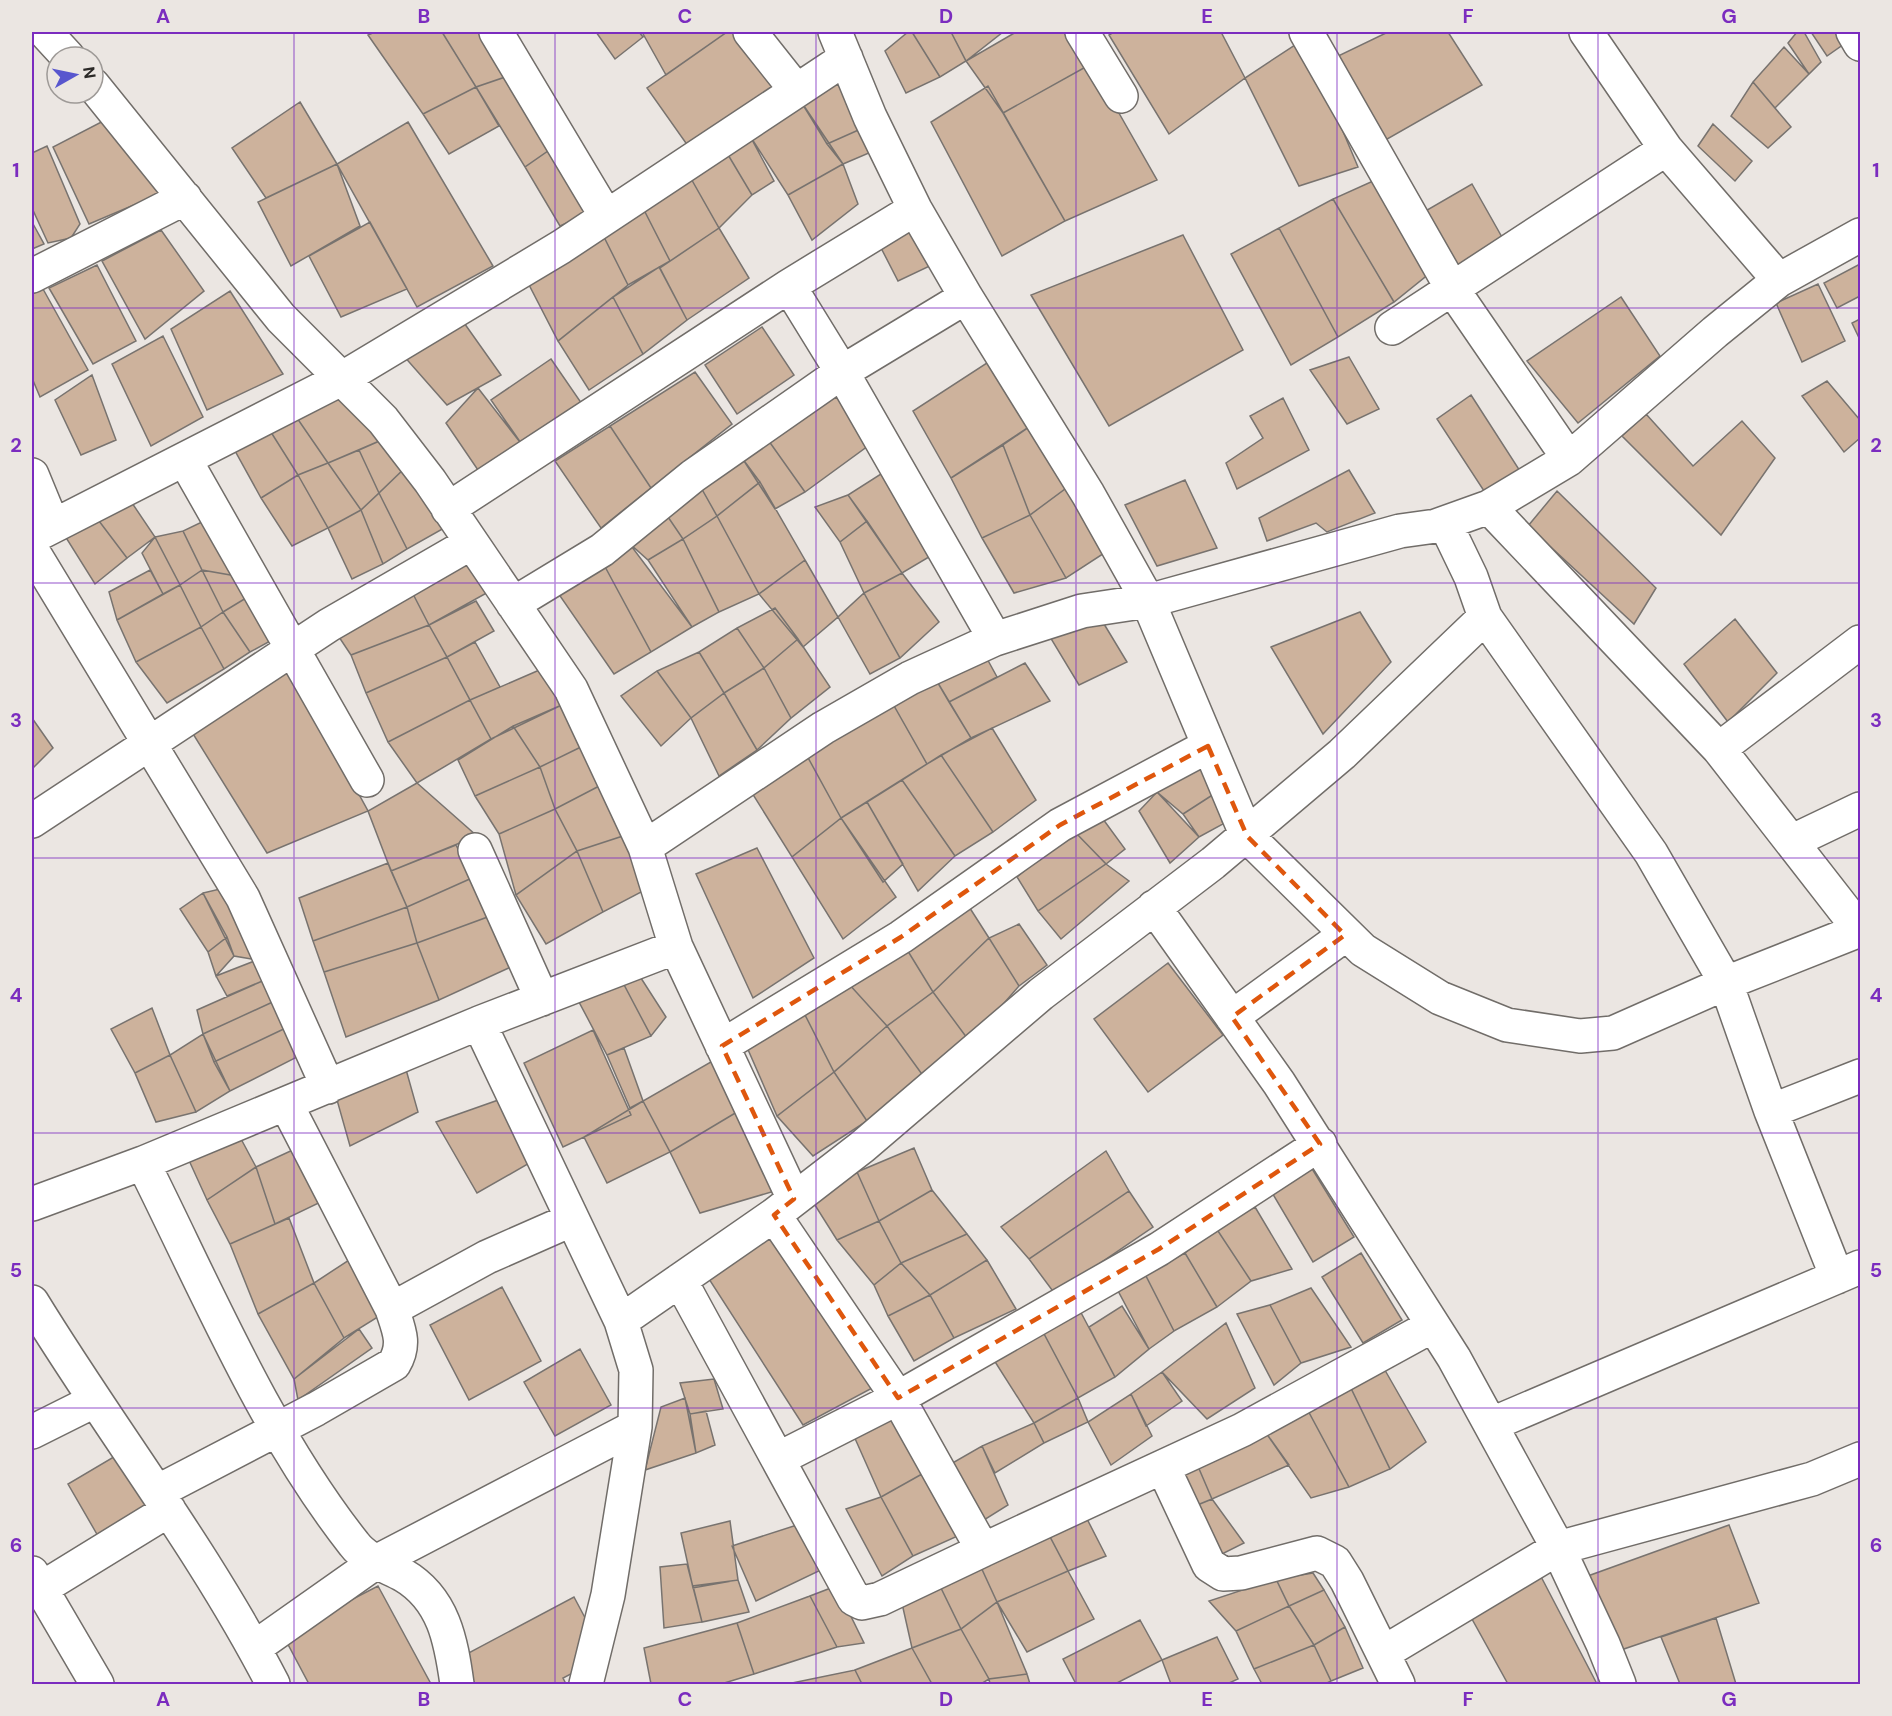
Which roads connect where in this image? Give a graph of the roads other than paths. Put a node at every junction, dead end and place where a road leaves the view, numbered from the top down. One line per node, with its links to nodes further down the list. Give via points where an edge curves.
1 (45, 32): 8 (street); 10 (street)
2 (496, 32): 18 (street)
3 (750, 32): 12 (street)
4 (1082, 32): 13 (street)
5 (1306, 32): 23 (street)
6 (1586, 32): 15 (street)
7 (1853, 32): 9 (street)
8 (32, 39)
9 (1860, 44)
10 (57, 45)
11 (840, 45): 12 (street); 17 (street)
12 (796, 90): 18 (street)
13 (1121, 96)
14 (105, 101): 16 (street)
15 (1666, 149): 21 (street); 23 (street)
16 (185, 198): 20 (street); 27 (street, via 281,318)
17 (915, 209): 22 (street); 24 (street)
18 (606, 216): 27 (street)
19 (1860, 235): 21 (street)
20 (32, 276)
21 (1779, 280): 28 (street)
22 (789, 286): 26 (street); 32 (street)
23 (1453, 290): 25 (street); 28 (street)
24 (966, 297): 26 (street); 37 (street, via 1088,494)
25 (1392, 328)
26 (842, 372): 38 (street, via 693,476 602,550); 40 (street)
27 (343, 378): 29 (street); 32 (street, via 383,420)
28 (1569, 459): 31 (street)
29 (185, 460): 34 (street); 42 (street)
30 (32, 475): 34 (street)
31 (1489, 507): 33 (street); 45 (street)
32 (448, 509): 35 (street)
33 (1444, 523): 37 (street, via 1400,531); 39 (street)
34 (42, 532)
35 (471, 543): 38 (street); 42 (street, via 329,625)
36 (32, 550): 43 (street)
37 (1148, 601): 40 (street, via 1082,611); 44 (street)
38 (513, 604): 51 (street, via 571,689)
39 (1485, 617): 49 (street, via 1342,754); 56 (street, via 1651,853)
40 (995, 639): 51 (street, via 910,678 822,728)
41 (1860, 642): 45 (street)
42 (292, 651): 43 (street); 46 (street)
43 (150, 744): 48 (street); 62 (street, via 243,898)
44 (1208, 746): 49 (street); 60 (street, via 1060,825 901,937)
45 (1719, 749): 50 (street)
46 (367, 780)
47 (1860, 808): 50 (street)
48 (32, 821)
49 (1247, 836): 53 (street); 54 (street)
50 (1793, 841): 56 (street, via 1860,930)
51 (645, 847): 55 (street)
52 (475, 850): 57 (street)
53 (1154, 906): 58 (street); 68 (street, via 1041,994 900,1117)
54 (1345, 935): 56 (street, via 1440,998 1507,1025 1580,1036 1613,1032); 58 (street)
55 (676, 946): 57 (street); 60 (street)
56 (1726, 983): 64 (street)
57 (542, 999): 59 (street)
58 (1232, 1017): 65 (street)
59 (479, 1023): 62 (street); 69 (street)
60 (722, 1046): 68 (street)
61 (1860, 1076): 64 (street)
62 (327, 1087): 63 (street)
63 (286, 1104): 66 (street); 73 (street)
64 (1771, 1111): 70 (street)
65 (1320, 1144): 75 (street); 76 (street, via 1159,1249)
66 (143, 1163): 67 (street); 80 (street)
67 (32, 1204)
68 (784, 1207): 71 (street); 76 (street)
69 (571, 1220): 73 (street, via 488,1257); 74 (street)
70 (1849, 1272): 78 (street)
71 (680, 1280): 74 (street); 83 (street)
72 (32, 1302): 77 (street)
73 (392, 1309): 80 (street, via 402,1339 394,1364)
74 (621, 1321): 79 (street, via 636,1370)
75 (1432, 1326): 78 (street); 84 (street, via 1242,1430)
76 (898, 1398): 83 (street); 87 (street)
77 (94, 1401): 81 (street); 85 (street)
78 (1492, 1424): 86 (street)
79 (634, 1427): 88 (street); 95 (street, via 608,1595)
80 (277, 1430): 85 (street); 88 (street, via 354,1545)
81 (32, 1432)
82 (1860, 1459): 86 (street, via 1812,1479)
83 (778, 1460): 87 (street, via 854,1599 862,1603 880,1599)
84 (1163, 1467): 87 (street); 91 (street, via 1209,1565 1223,1574 1241,1573 1317,1553 1335,1562)
85 (163, 1502): 89 (street); 90 (street, via 230,1603)
86 (1558, 1548): 91 (street); 97 (street)
87 (983, 1550)
88 (376, 1562): 90 (street); 94 (street, via 405,1576 431,1596 444,1619)
89 (37, 1580): 92 (street)
90 (254, 1648): 93 (street)
91 (1383, 1653): 96 (street)
92 (97, 1684)
93 (273, 1684)
94 (457, 1684)
95 (586, 1684)
96 (1398, 1684)
97 (1618, 1684)

